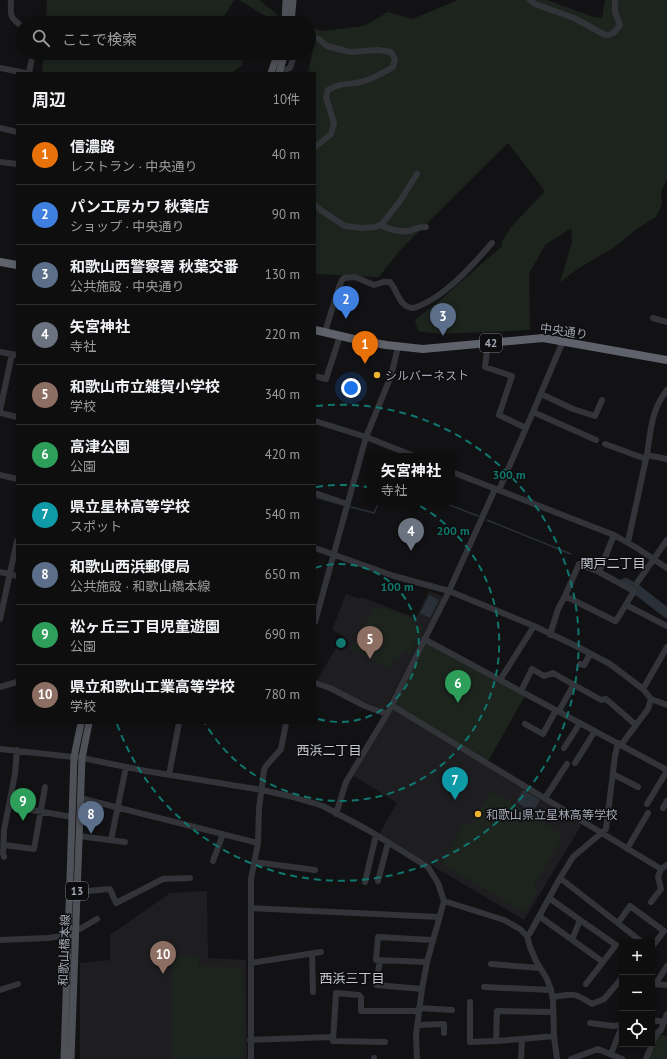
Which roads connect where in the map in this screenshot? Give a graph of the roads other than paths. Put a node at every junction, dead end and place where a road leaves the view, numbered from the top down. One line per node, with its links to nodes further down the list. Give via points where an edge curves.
1 (11, 0): 8 (street, via 10,12)
2 (286, 0): 6 (main road)
3 (293, 0): 7 (main road)
4 (530, 0): 5 (street, via 609,36 620,25 615,12)
5 (615, 0)
6 (285, 16)
7 (292, 16)
8 (16, 22)
9 (316, 38): 21 (street, via 327,46 350,52 391,52 396,59 393,67 370,79 337,84 328,90 326,97 334,123 331,134)
10 (31, 60): 17 (street)
11 (276, 60): 18 (main road)
12 (283, 60): 15 (main road)
13 (293, 60): 15 (street, via 290,68)
14 (0, 68): 16 (street)
15 (280, 71)
16 (22, 72)
17 (27, 72)
18 (271, 72)
19 (0, 128): 20 (street)
20 (16, 132)
21 (316, 146)
22 (0, 162): 23 (street)
23 (16, 164)
24 (417, 174): 26 (street, via 400,201)
25 (316, 205): 26 (street, via 345,226 362,228)
26 (379, 225): 27 (street, via 399,232)
27 (426, 227)
28 (492, 243): 34 (street, via 478,260 443,292 414,308 403,304 390,282 374,285 355,277 344,278)
29 (0, 262): 30 (highway)
30 (16, 265)
31 (653, 318): 32 (street)
32 (667, 322)
33 (316, 330): 34 (highway, 中央通り / 42)
34 (325, 332): 35 (highway, 中央通り / 42)
35 (340, 336): 38 (highway, 中央通り / 42); 42 (street, via 326,379)
36 (563, 342): 37 (highway, 中央通り / 42, via 543,338); 41 (highway, 中央通り / 42); 44 (street)
37 (486, 343): 38 (highway, 中央通り / 42, via 422,349); 50 (street, via 485,366 512,376 498,415)
38 (398, 347): 51 (street, via 391,376)
39 (0, 352): 40 (street)
40 (14, 355): 46 (street)
41 (667, 360)
42 (316, 376)
43 (667, 390): 55 (street, via 654,410)
44 (541, 394): 45 (street, via 595,416); 47 (street)
45 (602, 400)
46 (0, 412): 48 (street)
47 (534, 412): 50 (street); 52 (street)
48 (16, 417)
49 (316, 421): 51 (street)
50 (526, 428): 60 (street)
51 (366, 437): 54 (street); 62 (street)
52 (596, 440)
53 (605, 444): 55 (street)
54 (406, 453)
55 (646, 457): 56 (street); 65 (street)
56 (667, 459)
57 (455, 473): 60 (street)
58 (0, 475): 59 (street)
59 (16, 479)
60 (497, 489): 63 (street); 76 (street)
61 (316, 493): 62 (street)
62 (347, 504): 68 (street)
63 (614, 535): 65 (street); 72 (street)
64 (667, 540): 69 (street)
65 (628, 542): 69 (street)
66 (16, 545): 73 (street)
67 (316, 548): 68 (street)
68 (334, 554): 76 (street, via 394,576); 79 (street)
69 (653, 559): 70 (street); 75 (street)
70 (667, 568)
71 (0, 572): 73 (street)
72 (599, 572): 77 (street, via 579,564); 78 (street, via 634,591)
73 (9, 574): 74 (street); 80 (street)
74 (16, 576)
75 (637, 583)
76 (449, 591): 81 (street); 84 (street)
77 (565, 596): 78 (street, via 615,621); 83 (street)
78 (626, 605): 82 (street)
79 (316, 618)
80 (0, 619)
81 (534, 626): 83 (street); 88 (street)
82 (667, 626)
83 (550, 635): 86 (street)
84 (424, 639): 88 (street); 96 (street)
85 (667, 647): 93 (street)
86 (590, 654): 87 (street, via 584,666); 93 (street, via 610,664)
87 (580, 664)
88 (500, 680): 94 (street)
89 (16, 682): 92 (street)
90 (316, 683): 99 (street)
91 (574, 684): 94 (street, via 553,673 544,676 532,669); 98 (street); 106 (street, via 601,700 606,699)
92 (0, 687)
93 (643, 689): 95 (street)
94 (521, 691): 98 (street)
95 (651, 699): 97 (street); 106 (street, via 648,709)
96 (391, 705): 99 (street); 123 (street)
97 (667, 705)
98 (558, 711): 100 (street); 105 (street, via 543,734)
99 (387, 714): 131 (street, via 346,782)
100 (580, 723): 107 (street); 109 (street)
101 (81, 724): 112 (main road, 和歌山橋本線 / 13)
102 (89, 724): 112 (main road, 和歌山橋本線 / 13)
103 (179, 724): 118 (street)
104 (286, 724): 121 (street, via 281,750 264,770)
105 (525, 724)
106 (636, 725): 108 (street)
107 (595, 731): 108 (street); 113 (street)
108 (620, 744): 116 (street); 117 (street)
109 (564, 748)
110 (0, 749): 111 (street)
111 (17, 750): 112 (street); 126 (street)
112 (78, 757): 115 (street); 122 (main road, 和歌山橋本線 / 13); 132 (main road, 和歌山橋本線 / 13)
113 (575, 763)
114 (567, 764): 123 (street)
115 (126, 767): 118 (street); 127 (street)
116 (667, 770): 125 (street)
117 (613, 774): 120 (street); 133 (street, via 608,822)
118 (169, 775): 121 (street)
119 (45, 786): 129 (street)
120 (638, 787)
121 (262, 790): 131 (street, via 323,806); 139 (street)
122 (80, 798): 127 (street); 136 (main road, 和歌山橋本線 / 13)
123 (545, 798): 133 (street)
124 (667, 801): 128 (street)
125 (647, 804)
126 (9, 806): 129 (street); 141 (street)
127 (118, 807): 134 (street); 137 (street)
128 (663, 808)
129 (41, 811): 132 (street); 141 (street, via 34,849)
130 (648, 813): 142 (street)
131 (336, 814): 135 (street)
132 (72, 817): 163 (main road, 和歌山橋本線 / 13)
133 (602, 832): 142 (street); 150 (street, via 574,858)
134 (223, 834): 139 (street); 144 (street)
135 (376, 835): 140 (street); 152 (street)
136 (79, 836): 137 (street); 153 (main road, 和歌山橋本線 / 13)
137 (111, 840): 138 (street)
138 (125, 842)
139 (258, 843): 145 (street)
140 (388, 843): 151 (street); 155 (street, via 428,867 438,883)
141 (4, 845): 143 (street)
142 (627, 849): 147 (street)
143 (4, 857)
144 (213, 861)
145 (254, 862): 148 (street); 157 (street)
146 (667, 865): 147 (street)
147 (661, 869): 156 (street, via 658,877 661,889)
148 (315, 870)
149 (190, 878): 153 (street, via 163,879 116,903 110,890)
150 (560, 878): 154 (street); 162 (street)
151 (378, 881)
152 (365, 882)
153 (77, 892): 163 (main road, 和歌山橋本線 / 13)
154 (549, 898): 158 (street); 161 (street)
155 (444, 901): 159 (street); 164 (street, via 504,920)
156 (651, 902)
157 (251, 908): 159 (street); 175 (street)
158 (539, 916): 164 (street); 168 (street)
159 (439, 917): 167 (street)
160 (97, 919): 163 (street)
161 (580, 920): 168 (street); 174 (street, via 616,945)
162 (618, 923): 165 (street); 169 (street, via 630,906 664,931)
163 (73, 933): 166 (street, via 48,938); 211 (main road, 和歌山橋本線 / 13); 212 (main road, 和歌山橋本線 / 13)
164 (527, 936): 178 (street)
165 (638, 939)
166 (0, 940)
167 (432, 940): 172 (street, via 378,937 376,960); 173 (street)
168 (572, 940): 174 (street)
169 (655, 943)
170 (321, 952): 171 (street)
171 (312, 954): 175 (street); 188 (street)
172 (380, 960): 173 (street); 186 (street, via 376,985)
173 (427, 962): 186 (street)
174 (603, 962): 181 (street)
175 (251, 963): 206 (street)
176 (491, 964): 178 (street)
177 (667, 966): 182 (street)
178 (540, 968): 187 (street)
179 (619, 982): 189 (street, via 604,999 592,1004 573,994)
180 (18, 984): 185 (street)
181 (586, 984)
182 (655, 984): 183 (street)
183 (667, 985)
184 (484, 987): 187 (street)
185 (0, 990)
186 (422, 990): 191 (street)
187 (551, 990): 189 (street)
188 (313, 992)
189 (552, 997): 193 (street)
190 (470, 1002): 207 (street, via 470,1042)
191 (419, 1010): 192 (street); 198 (street); 203 (street, via 361,1011 359,995 336,994)
192 (452, 1010)
193 (553, 1012): 202 (street); 207 (street, via 497,1011)
194 (667, 1014): 196 (street)
195 (655, 1020): 196 (street)
196 (664, 1022): 204 (street)
197 (590, 1023): 199 (street)
198 (417, 1025): 200 (street, via 444,1024); 214 (street)
199 (619, 1026)
200 (444, 1033)
201 (619, 1034): 210 (street)
202 (554, 1036): 205 (street); 216 (street)
203 (333, 1037): 206 (street); 208 (street, via 333,1041)
204 (655, 1037)
205 (522, 1039): 207 (street); 215 (street)
206 (250, 1040): 213 (street)
207 (496, 1041)
208 (386, 1042)
209 (651, 1047): 219 (street)
210 (611, 1054): 217 (street, via 598,1049); 218 (street)
211 (64, 1059)
212 (71, 1059)
213 (251, 1059)
214 (417, 1059)
215 (521, 1059)
216 (557, 1059)
217 (571, 1059)
218 (622, 1059)
219 (646, 1059)

